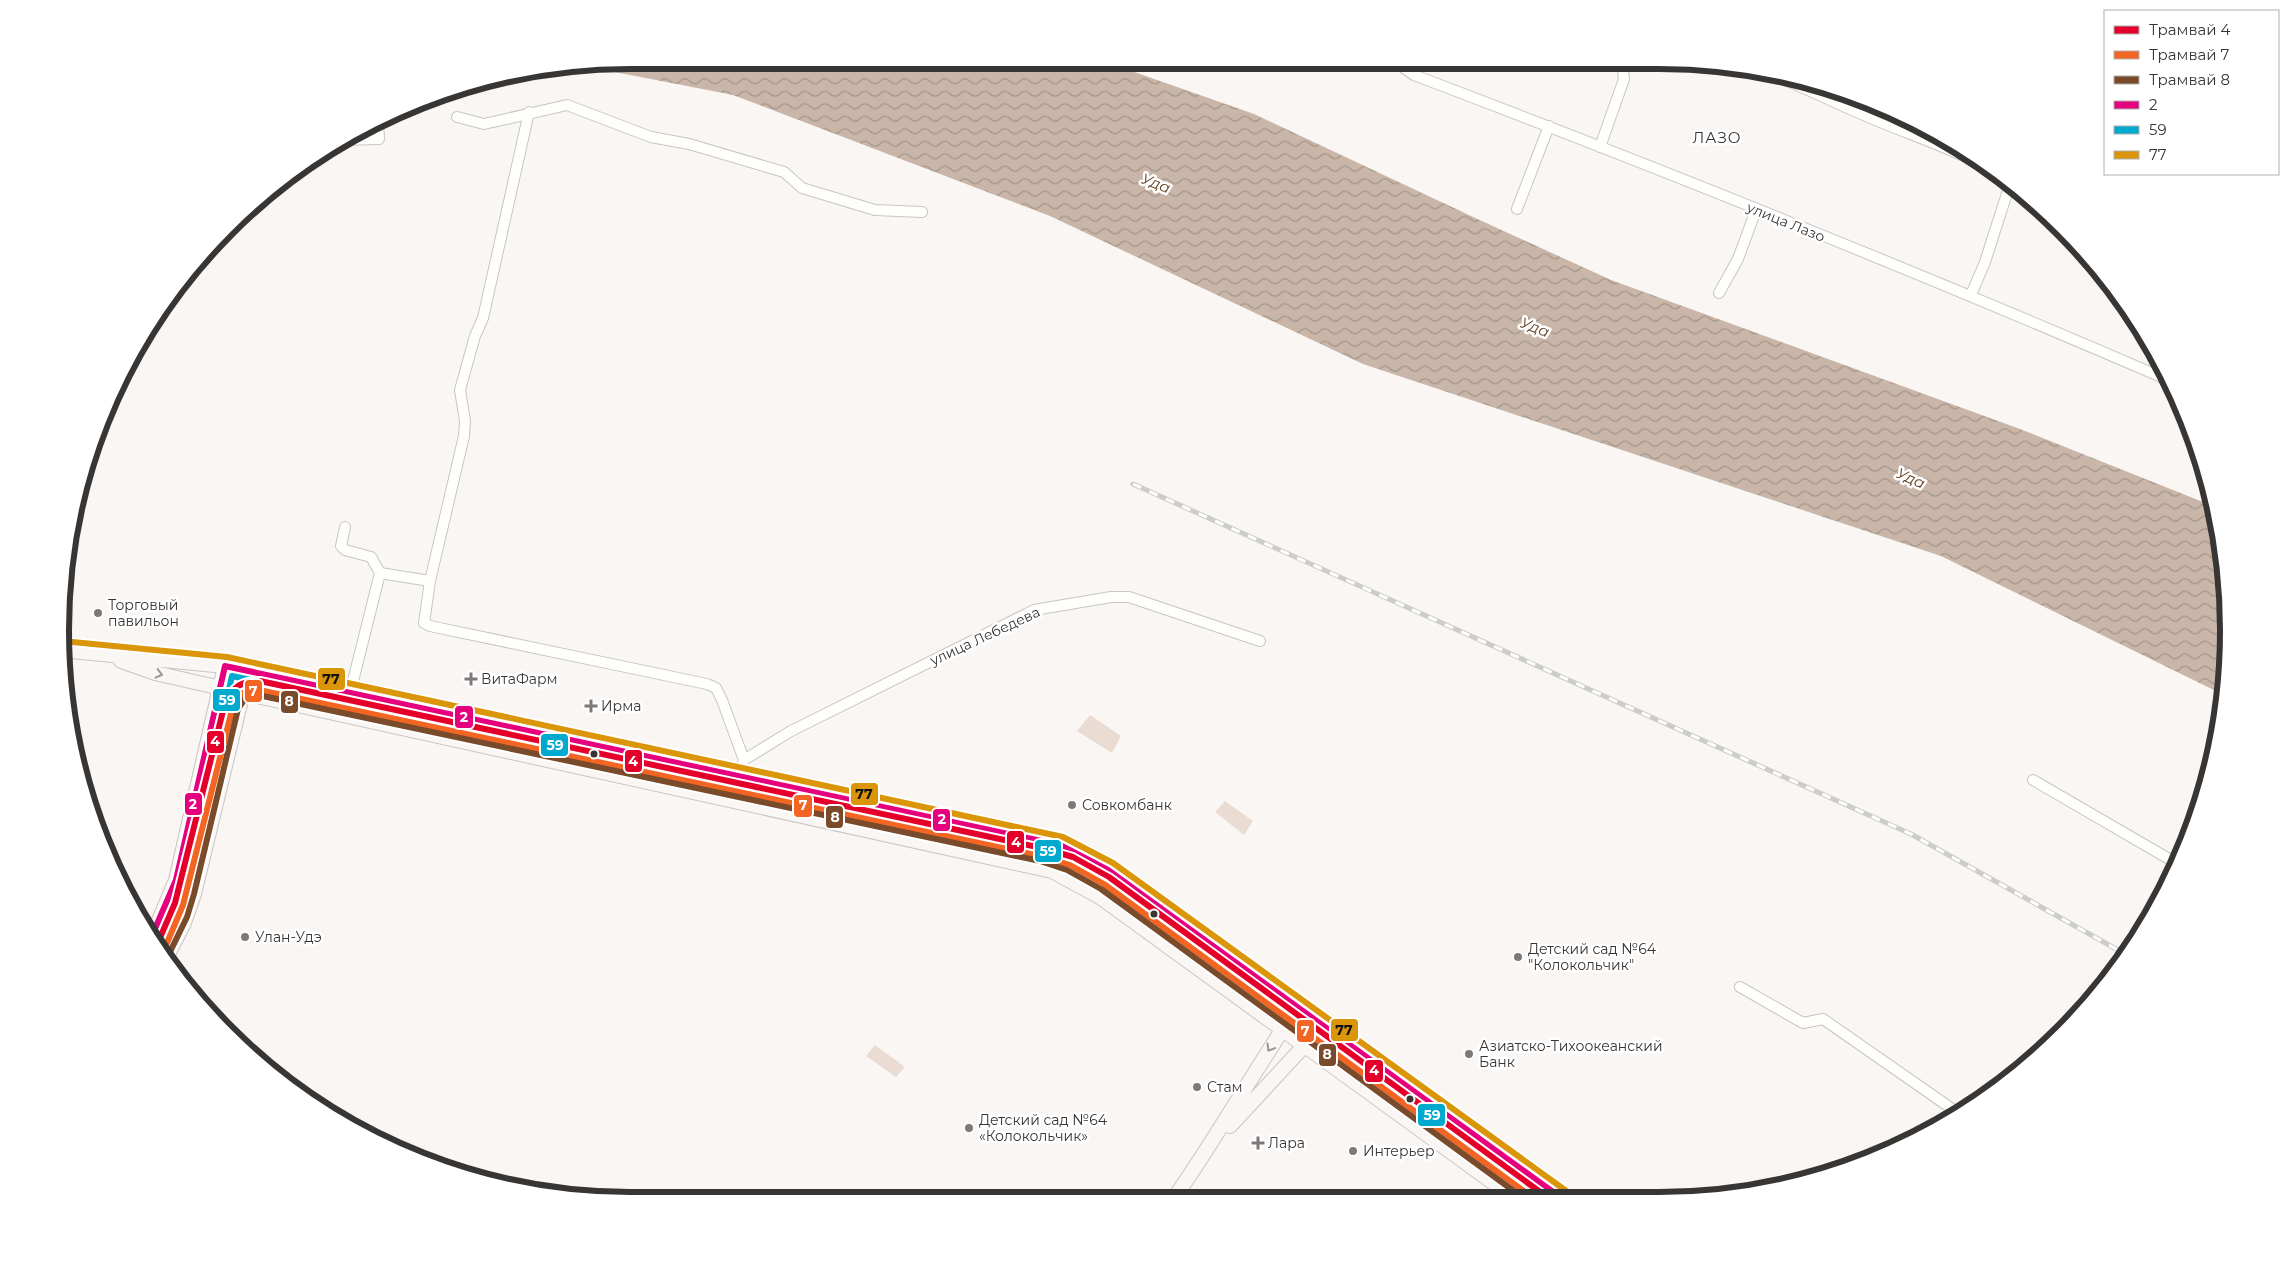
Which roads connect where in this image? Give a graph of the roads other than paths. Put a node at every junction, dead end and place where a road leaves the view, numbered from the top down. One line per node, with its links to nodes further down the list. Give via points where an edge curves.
1 (1405, 69): 6 (street, улица Лазо)
2 (1622, 69): 9 (street, via 1624,79)
3 (1811, 90): 10 (street)
4 (529, 112): 5 (street, via 484,124); 14 (street, via 567,104 651,137 689,144 784,172 802,188 838,199 875,210); 20 (street, via 483,318 460,390 464,436)
5 (458, 118)
6 (1549, 126): 9 (street, улица Лазо); 12 (street)
7 (378, 129): 8 (street, via 379,139)
8 (358, 140)
9 (1600, 147): 13 (street, улица Лазо)
10 (1945, 148)
11 (2008, 191): 16 (street)
12 (1517, 209)
13 (1756, 210): 15 (street, via 1738,259); 16 (street, улица Лазо)
14 (922, 212)
15 (1719, 292)
16 (1971, 295): 17 (street, улица Лазо)
17 (2159, 376)
18 (345, 527): 19 (street, via 341,546 344,550 371,557)
19 (380, 573): 20 (street); 27 (street)
20 (430, 581): 28 (street, via 423,616 424,623 430,626 716,688)
21 (1260, 640): 28 (street, улица Лебедева, via 1129,597 1034,610 791,731)
22 (70, 651): 23 (main road)
23 (97, 653): 24 (main road); 25 (main road, one-way to 25, via 155,673)
24 (237, 669): 25 (main road); 26 (main road); 27 (main road)
25 (218, 687): 26 (main road); 32 (main road, via 176,880)
26 (243, 693): 33 (main road); 39 (main road, via 1052,870 1100,897)
27 (350, 693): 29 (main road)
28 (744, 760): 29 (street)
29 (738, 776): 37 (main road, via 1060,845 1108,870)
30 (2033, 780): 31 (street)
31 (2170, 860)
32 (168, 900): 33 (main road); 34 (main road)
33 (189, 908): 35 (main road)
34 (155, 930)
35 (170, 952)
36 (1740, 987): 41 (street, via 1802,1023 1823,1018)
37 (1298, 1007): 38 (main road); 39 (main road)
38 (1320, 1023): 40 (main road); 45 (main road)
39 (1281, 1030): 40 (main road); 42 (main road, one-way to 42)
40 (1304, 1046): 42 (main road); 44 (main road)
41 (1952, 1109)
42 (1209, 1149): 43 (main road)
43 (1178, 1192)
44 (1505, 1192)
45 (1553, 1192)

